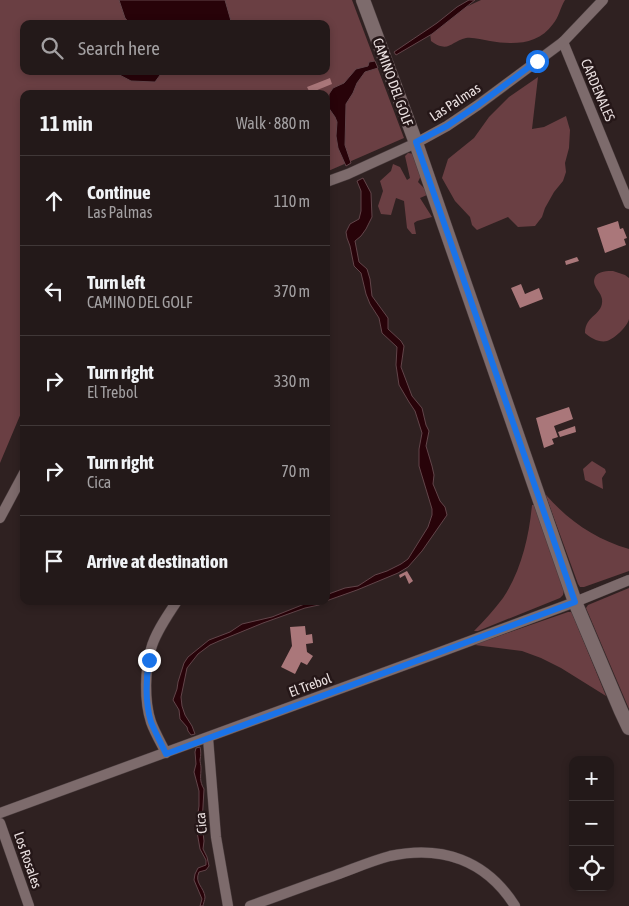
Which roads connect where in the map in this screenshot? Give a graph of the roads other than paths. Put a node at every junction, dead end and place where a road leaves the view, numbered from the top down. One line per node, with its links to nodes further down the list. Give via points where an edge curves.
1 (363, 0): 4 (street, CAMINO DEL GOLF)
2 (604, 0): 3 (street)
3 (563, 42): 4 (street, Las Palmas, via 478,105); 6 (street, CARDENALES)
4 (416, 142): 5 (street, Las Palmas); 10 (street, CAMINO DEL GOLF)
5 (330, 181)
6 (628, 198)
7 (20, 480): 8 (street)
8 (0, 518)
9 (629, 580): 10 (street, El Trebol)
10 (575, 602): 12 (street, CAMINO DEL GOLF); 13 (street, El Trebol)
11 (174, 605): 14 (street, via 151,648 147,672 151,721)
12 (629, 728)
13 (208, 738): 14 (street, El Trebol); 18 (street, Cica, via 216,837)
14 (166, 754): 15 (street, El Trebol)
15 (0, 813)
16 (0, 823): 17 (street, Los Rosales)
17 (29, 906)
18 (228, 906)
19 (250, 906): 20 (street, via 390,856 414,853 436,853 462,860 488,875 506,892)
20 (514, 906)

